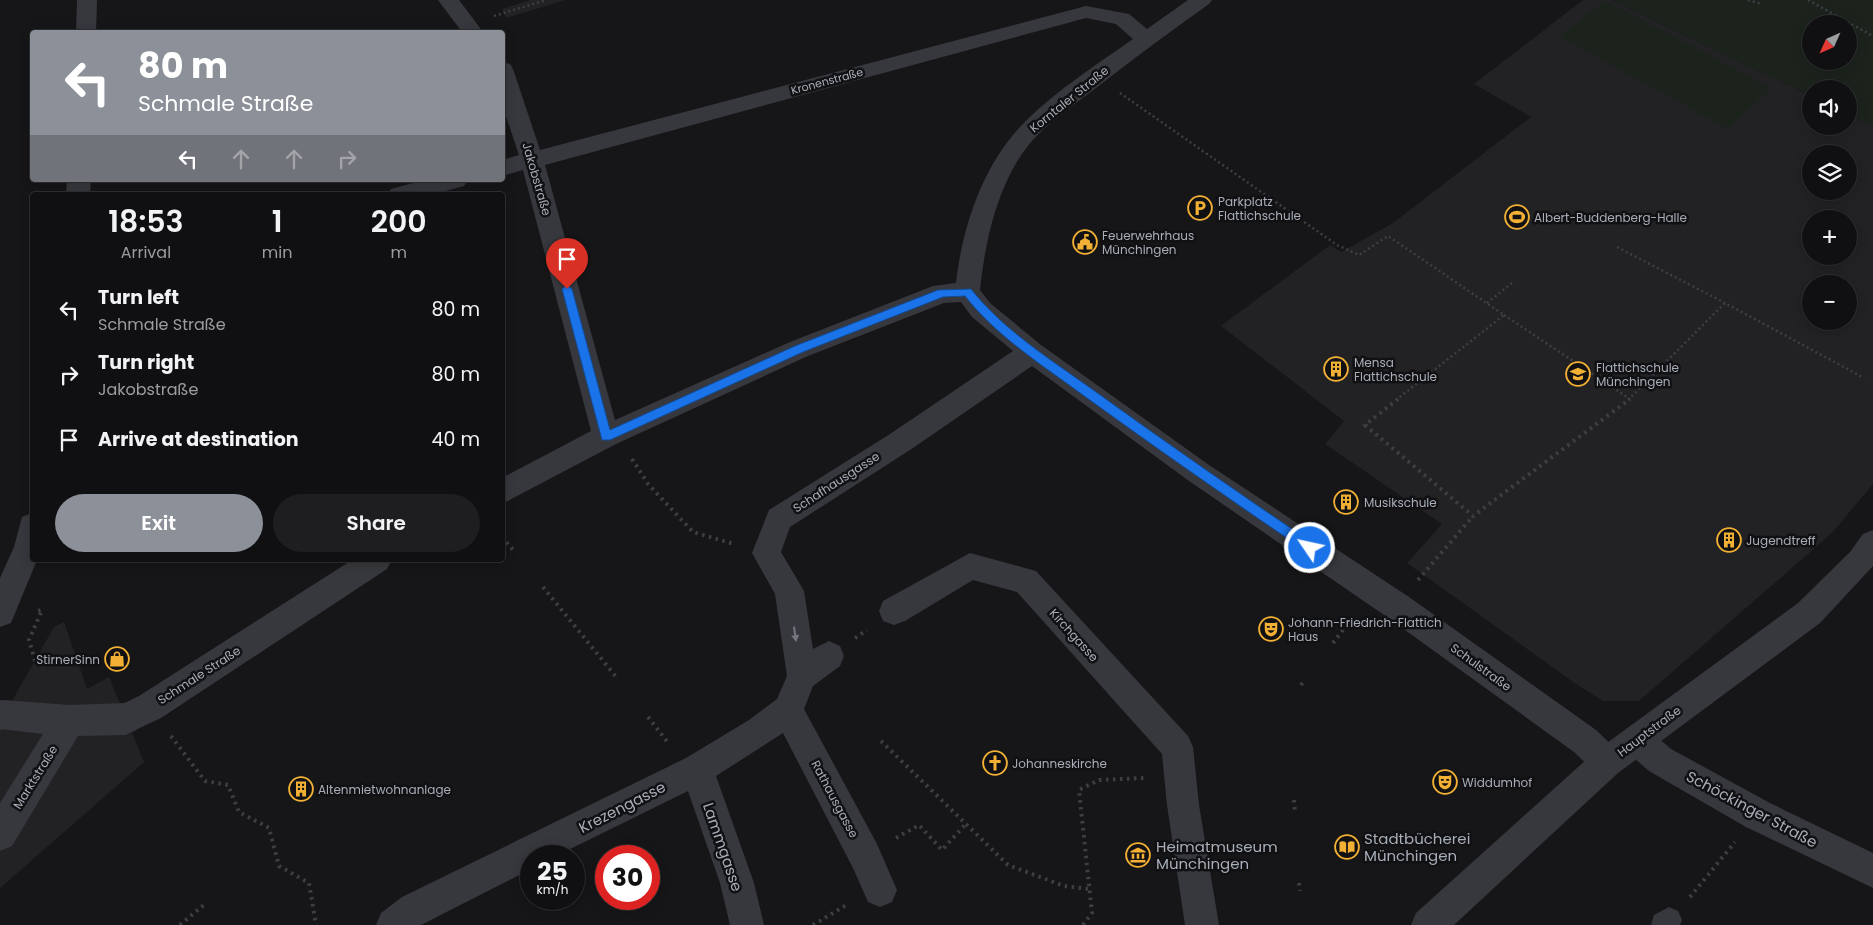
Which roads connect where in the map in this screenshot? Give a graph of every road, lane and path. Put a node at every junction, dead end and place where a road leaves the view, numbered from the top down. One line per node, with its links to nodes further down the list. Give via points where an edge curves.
1 (87, 0): 10 (street)
2 (448, 0): 11 (street)
3 (546, 0): 9 (path)
4 (1202, 0): 13 (street, Korntaler Straße)
5 (1748, 0): 6 (path, via 1759,3)
6 (1761, 0)
7 (1808, 0): 12 (path)
8 (1125, 9): 13 (street, Kronenstraße); 16 (street, Kronenstraße, via 1086,12)
9 (504, 13)
10 (86, 30)
11 (471, 30)
12 (1873, 36)
13 (1146, 38): 14 (street, Korntaler Straße)
14 (1096, 77): 22 (street, Korntaler Straße, via 1034,124 1006,161 990,197 969,267); 23 (path, via 1337,245 1359,255 1388,236)
15 (505, 78): 16 (street, Jakobstraße)
16 (532, 160): 17 (street, Kronenstraße); 29 (street, Jakobstraße)
17 (505, 167)
18 (448, 182): 19 (street)
19 (410, 192)
20 (1617, 247): 24 (path)
21 (1512, 283): 23 (path)
22 (967, 292): 26 (street, Schulstraße, via 982,310); 29 (street, via 942,293 799,349)
23 (1487, 303): 25 (path)
24 (1725, 303): 27 (path); 28 (path)
25 (1504, 315): 28 (path); 31 (path, via 1365,425)
26 (1032, 352): 36 (street, Schafhausgasse, via 779,519); 55 (street, Schulstraße, via 1199,473 1398,608 1585,741)
27 (1864, 378)
28 (1630, 399): 31 (path)
29 (611, 435): 30 (street); 36 (path, via 648,484 693,532)
30 (505, 490)
31 (1473, 516): 38 (path)
32 (30, 536): 42 (street)
33 (505, 541): 35 (path)
34 (1873, 544): 52 (street, Hauptstraße, via 1809,613)
35 (514, 552)
36 (766, 554): 45 (street, one-way to 45, via 789,591)
37 (374, 562): 51 (street, Schmale Straße, via 150,707 125,719)
38 (1414, 584)
39 (543, 587): 46 (path)
40 (31, 611): 44 (path, via 42,610 29,640)
41 (894, 611): 43 (path); 78 (street, Kirchgasse, via 970,566 1026,581 1177,748)
42 (0, 613)
43 (829, 656): 45 (street)
44 (35, 661)
45 (802, 676): 49 (street)
46 (617, 678)
47 (1305, 679): 48 (path)
48 (1300, 685)
49 (788, 710): 56 (street, Krezengasse); 63 (street, Rathausgasse)
50 (2, 715): 51 (street, Schmale Straße)
51 (69, 721): 62 (street, Marktstraße)
52 (1637, 740): 55 (street, Hauptstraße); 60 (street, Schöckinger Straße, via 1660,760)
53 (881, 741): 61 (path)
54 (189, 760): 73 (path, via 205,781 228,785 239,812 269,828 279,866 309,883)
55 (1606, 762): 79 (street, Hauptstraße)
56 (697, 770): 74 (street, Krezengasse, via 414,909); 75 (street, Lammgasse, via 737,883)
57 (1146, 778): 66 (path, via 1099,780 1078,790)
58 (1294, 800): 59 (path)
59 (1295, 813)
60 (1758, 815): 64 (street, Schöckinger Straße); 71 (path)
61 (965, 825): 63 (path, via 942,850 919,825); 66 (path, via 1008,865 1064,886)
62 (0, 834)
63 (865, 856): 67 (street, Rathausgasse)
64 (1873, 871)
65 (1299, 882): 68 (path)
66 (1089, 888): 77 (path, via 1092,914)
67 (880, 890)
68 (1300, 891)
69 (205, 904): 72 (path)
70 (845, 906): 76 (path)
71 (1667, 922)
72 (180, 925)
73 (316, 925)
74 (393, 925)
75 (747, 925)
76 (813, 925)
77 (1083, 925)
78 (1202, 925)
79 (1428, 925)

